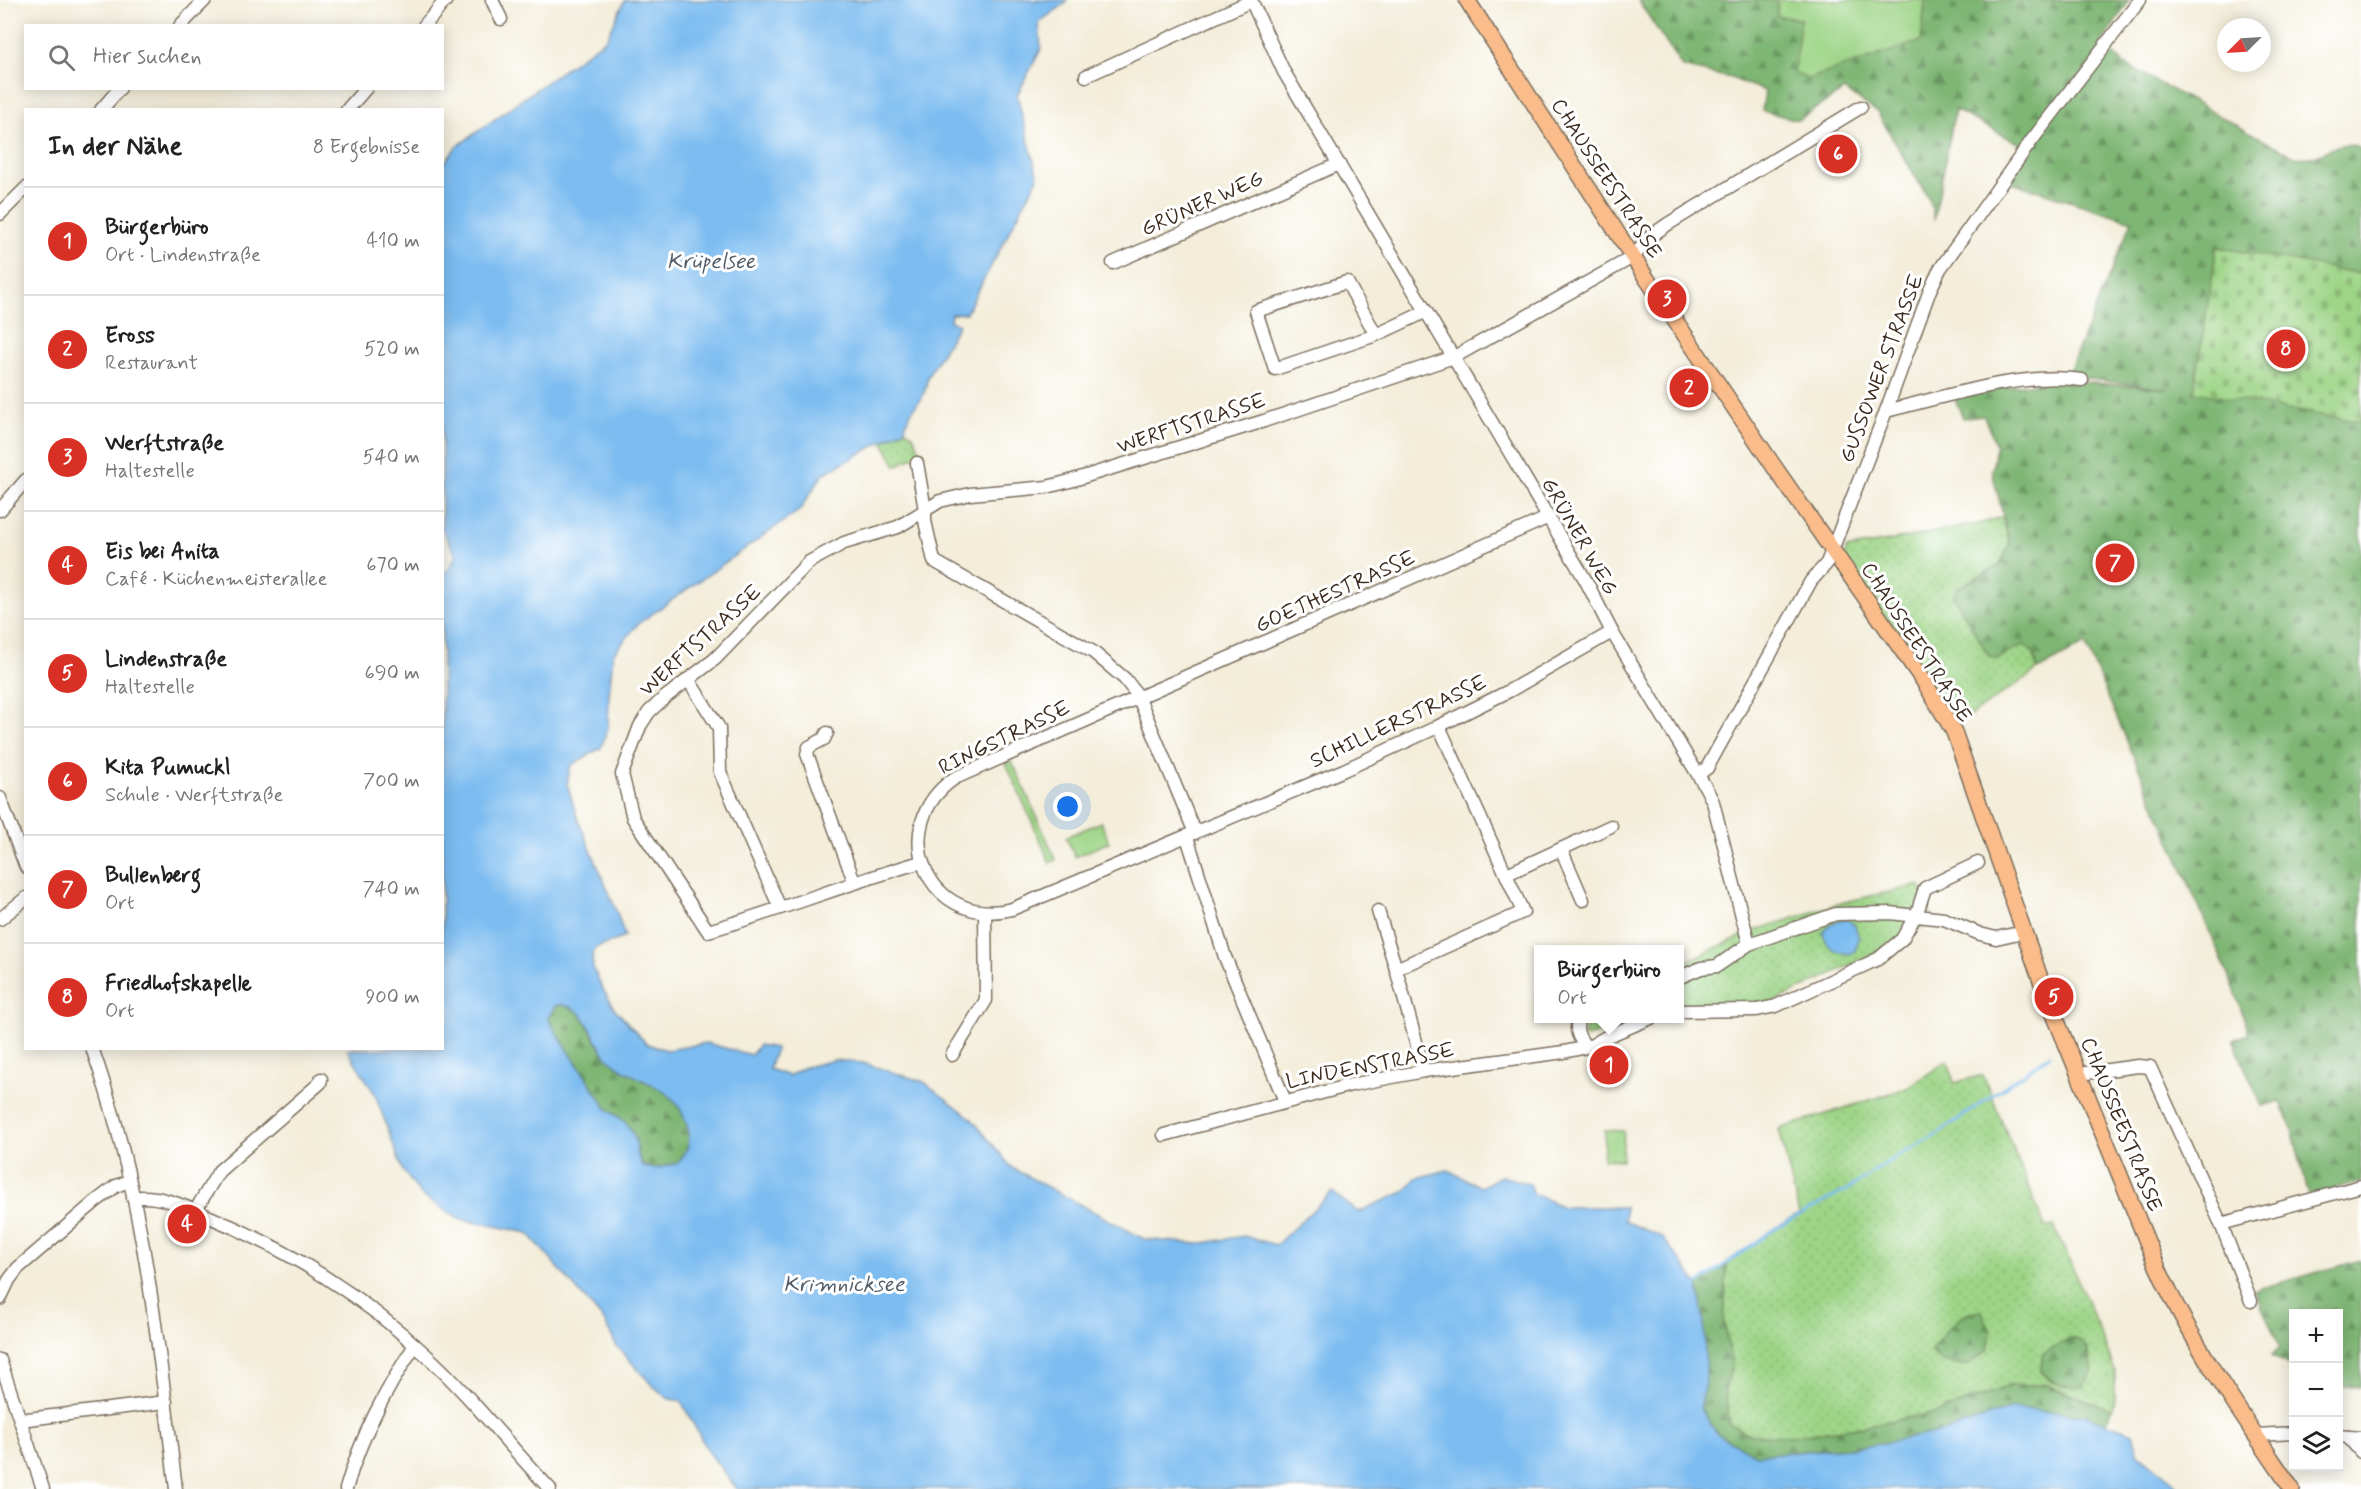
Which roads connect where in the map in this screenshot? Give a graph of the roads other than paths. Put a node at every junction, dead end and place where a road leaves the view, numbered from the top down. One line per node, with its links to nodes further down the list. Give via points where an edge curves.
1 (205, 0): 8 (street)
2 (446, 0): 9 (street)
3 (492, 0): 7 (street)
4 (1467, 0): 19 (main road, CHAUSSEESTRASSE)
5 (2140, 0): 25 (street, GUSSOWER STRASSE, via 2032,140 1940,269)
6 (1251, 1): 10 (street, GRÜNER WEG); 16 (street, GRÜNER WEG, via 1284,72)
7 (501, 19)
8 (182, 24)
9 (426, 24)
10 (1086, 76)
11 (118, 90): 14 (street)
12 (364, 90): 15 (street)
13 (1862, 107): 19 (street, WERFTSTRASSE, via 1668,224)
14 (103, 108)
15 (349, 108)
16 (1339, 164): 20 (street, GRÜNER WEG); 21 (street, GRÜNER WEG)
17 (24, 190): 18 (street)
18 (0, 214)
19 (1633, 257): 23 (street, WERFTSTRASSE); 31 (main road, CHAUSSEESTRASSE)
20 (1113, 263)
21 (1425, 312): 22 (street); 23 (street, GRÜNER WEG)
22 (1376, 335): 22 (street, via 1275,369 1256,311 1347,282)
23 (1454, 357): 29 (street, WERFTSTRASSE, via 1047,488 970,494 940,501); 30 (street, GRÜNER WEG)
24 (2082, 380): 25 (street, via 2065,377 1986,385)
25 (1886, 411): 31 (street, GUSSOWER STRASSE)
26 (917, 463): 29 (street)
27 (24, 482): 28 (street)
28 (0, 510)
29 (925, 510): 33 (street, WERFTSTRASSE, via 898,527 844,543 809,562 731,644); 34 (street, via 934,561 1094,651)
30 (1547, 518): 32 (street, GRÜNER WEG, via 1586,580); 34 (street, GOETHESTRASSE)
31 (1832, 551): 37 (street, GUSSOWER STRASSE, via 1811,581 1707,768); 54 (main road, CHAUSSEESTRASSE, via 1925,683 1954,732)
32 (1612, 632): 35 (street, SCHILLERSTRASSE); 37 (street, GRÜNER WEG)
33 (688, 678): 49 (street, via 719,728 720,772); 49 (street, WERFTSTRASSE, via 650,712 637,733 622,774 633,818 708,931)
34 (1138, 696): 40 (street); 43 (street, RINGSTRASSE, via 946,784 923,816 919,834)
35 (1439, 726): 40 (street, SCHILLERSTRASSE); 45 (street)
36 (827, 733): 46 (street, via 809,747 807,754)
37 (1699, 774): 55 (street, GRÜNER WEG, via 1713,802)
38 (0, 798): 42 (street)
39 (1611, 826): 41 (street)
40 (1191, 835): 51 (street, RINGSTRASSE, via 1012,909); 67 (street, via 1226,957)
41 (1561, 849): 45 (street); 48 (street)
42 (24, 862)
43 (921, 862): 46 (street); 51 (street, RINGSTRASSE, via 929,879 947,898 961,907)
44 (1978, 863): 52 (street, via 1925,888)
45 (1507, 874): 56 (street, via 1522,912)
46 (854, 881): 49 (street)
47 (24, 900): 53 (street)
48 (1583, 900)
49 (780, 908)
50 (1378, 911): 56 (street)
51 (985, 912): 63 (street, via 986,1000)
52 (1913, 917): 54 (street, via 1944,919 1996,938); 55 (street, via 1890,913 1836,914); 58 (street, via 1902,939 1878,958 1776,1006)
53 (0, 919)
54 (2023, 932): 65 (main road, CHAUSSEESTRASSE)
55 (1749, 944): 57 (street, via 1717,966)
56 (1396, 969): 64 (street)
57 (1684, 975)
58 (1684, 1011)
59 (1577, 1023): 61 (street, via 1578,1036)
60 (1640, 1023): 61 (street, LINDENSTRASSE)
61 (1586, 1047): 64 (street, LINDENSTRASSE)
62 (94, 1050): 69 (street)
63 (952, 1055)
64 (1424, 1071): 67 (street, LINDENSTRASSE)
65 (2079, 1074): 73 (street, via 2150,1067); 81 (main road, CHAUSSEESTRASSE, via 2177,1310)
66 (321, 1079): 72 (street, via 219,1171)
67 (1285, 1101): 68 (street, LINDENSTRASSE)
68 (1164, 1134)
69 (129, 1181): 71 (street); 74 (street, via 102,1196 18,1268)
70 (2361, 1186): 73 (street)
71 (134, 1198): 72 (street, via 157,1198); 78 (street)
72 (195, 1211): 76 (street, via 253,1235 317,1272)
73 (2222, 1224): 75 (street)
74 (0, 1299)
75 (2251, 1301)
76 (415, 1345): 86 (street, via 381,1400 361,1442); 87 (street, via 478,1407)
77 (0, 1360): 79 (street)
78 (166, 1402): 79 (street); 85 (street)
79 (20, 1420): 84 (street)
80 (2289, 1432): 81 (street)
81 (2256, 1435): 88 (main road, CHAUSSEESTRASSE)
82 (2349, 1437): 83 (street)
83 (2361, 1452)
84 (44, 1489)
85 (176, 1489)
86 (346, 1489)
87 (550, 1489)
88 (2292, 1489)

